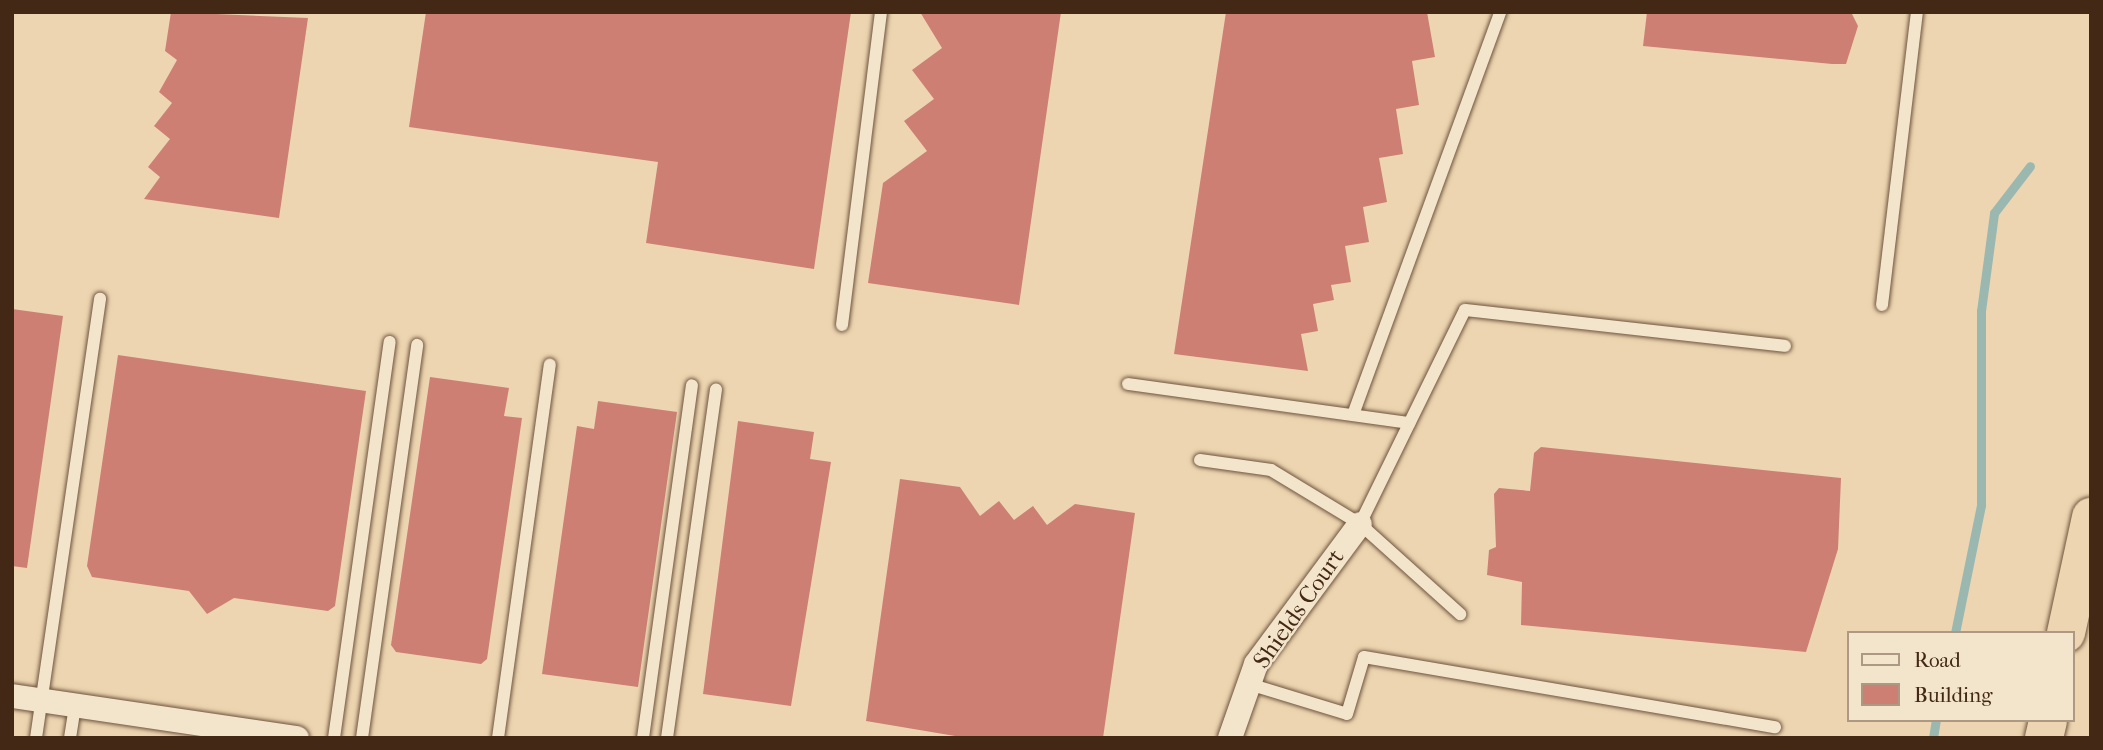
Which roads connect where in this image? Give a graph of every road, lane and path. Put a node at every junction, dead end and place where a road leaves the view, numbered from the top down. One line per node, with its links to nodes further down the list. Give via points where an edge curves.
1 (881, 12): 6 (lane)
2 (1500, 12): 14 (lane)
3 (1917, 12): 5 (lane)
4 (100, 299): 23 (lane)
5 (1882, 305)
6 (842, 325)
7 (390, 342): 29 (lane)
8 (417, 345): 30 (lane)
9 (1785, 345): 15 (lane, via 1465,310)
10 (550, 365): 31 (lane)
11 (1128, 384): 14 (lane)
12 (692, 385): 32 (lane)
13 (716, 389): 33 (lane)
14 (1354, 412): 15 (lane)
15 (1409, 424): 18 (lane)
16 (1200, 460): 18 (lane, via 1271,470)
17 (2091, 517): 20 (highway)
18 (1360, 524): 19 (lane); 21 (street, Shields Court, via 1256,664)
19 (1460, 614)
20 (2066, 631)
21 (1249, 684): 25 (lane, via 1347,714 1364,657); 34 (street, Shields Court)
22 (12, 696): 23 (street)
23 (41, 701): 24 (street); 26 (lane)
24 (75, 705): 27 (lane); 28 (street)
25 (1775, 727)
26 (37, 738)
27 (70, 738)
28 (297, 738)
29 (334, 738)
30 (362, 738)
31 (498, 738)
32 (643, 738)
33 (667, 738)
34 (1230, 738)

